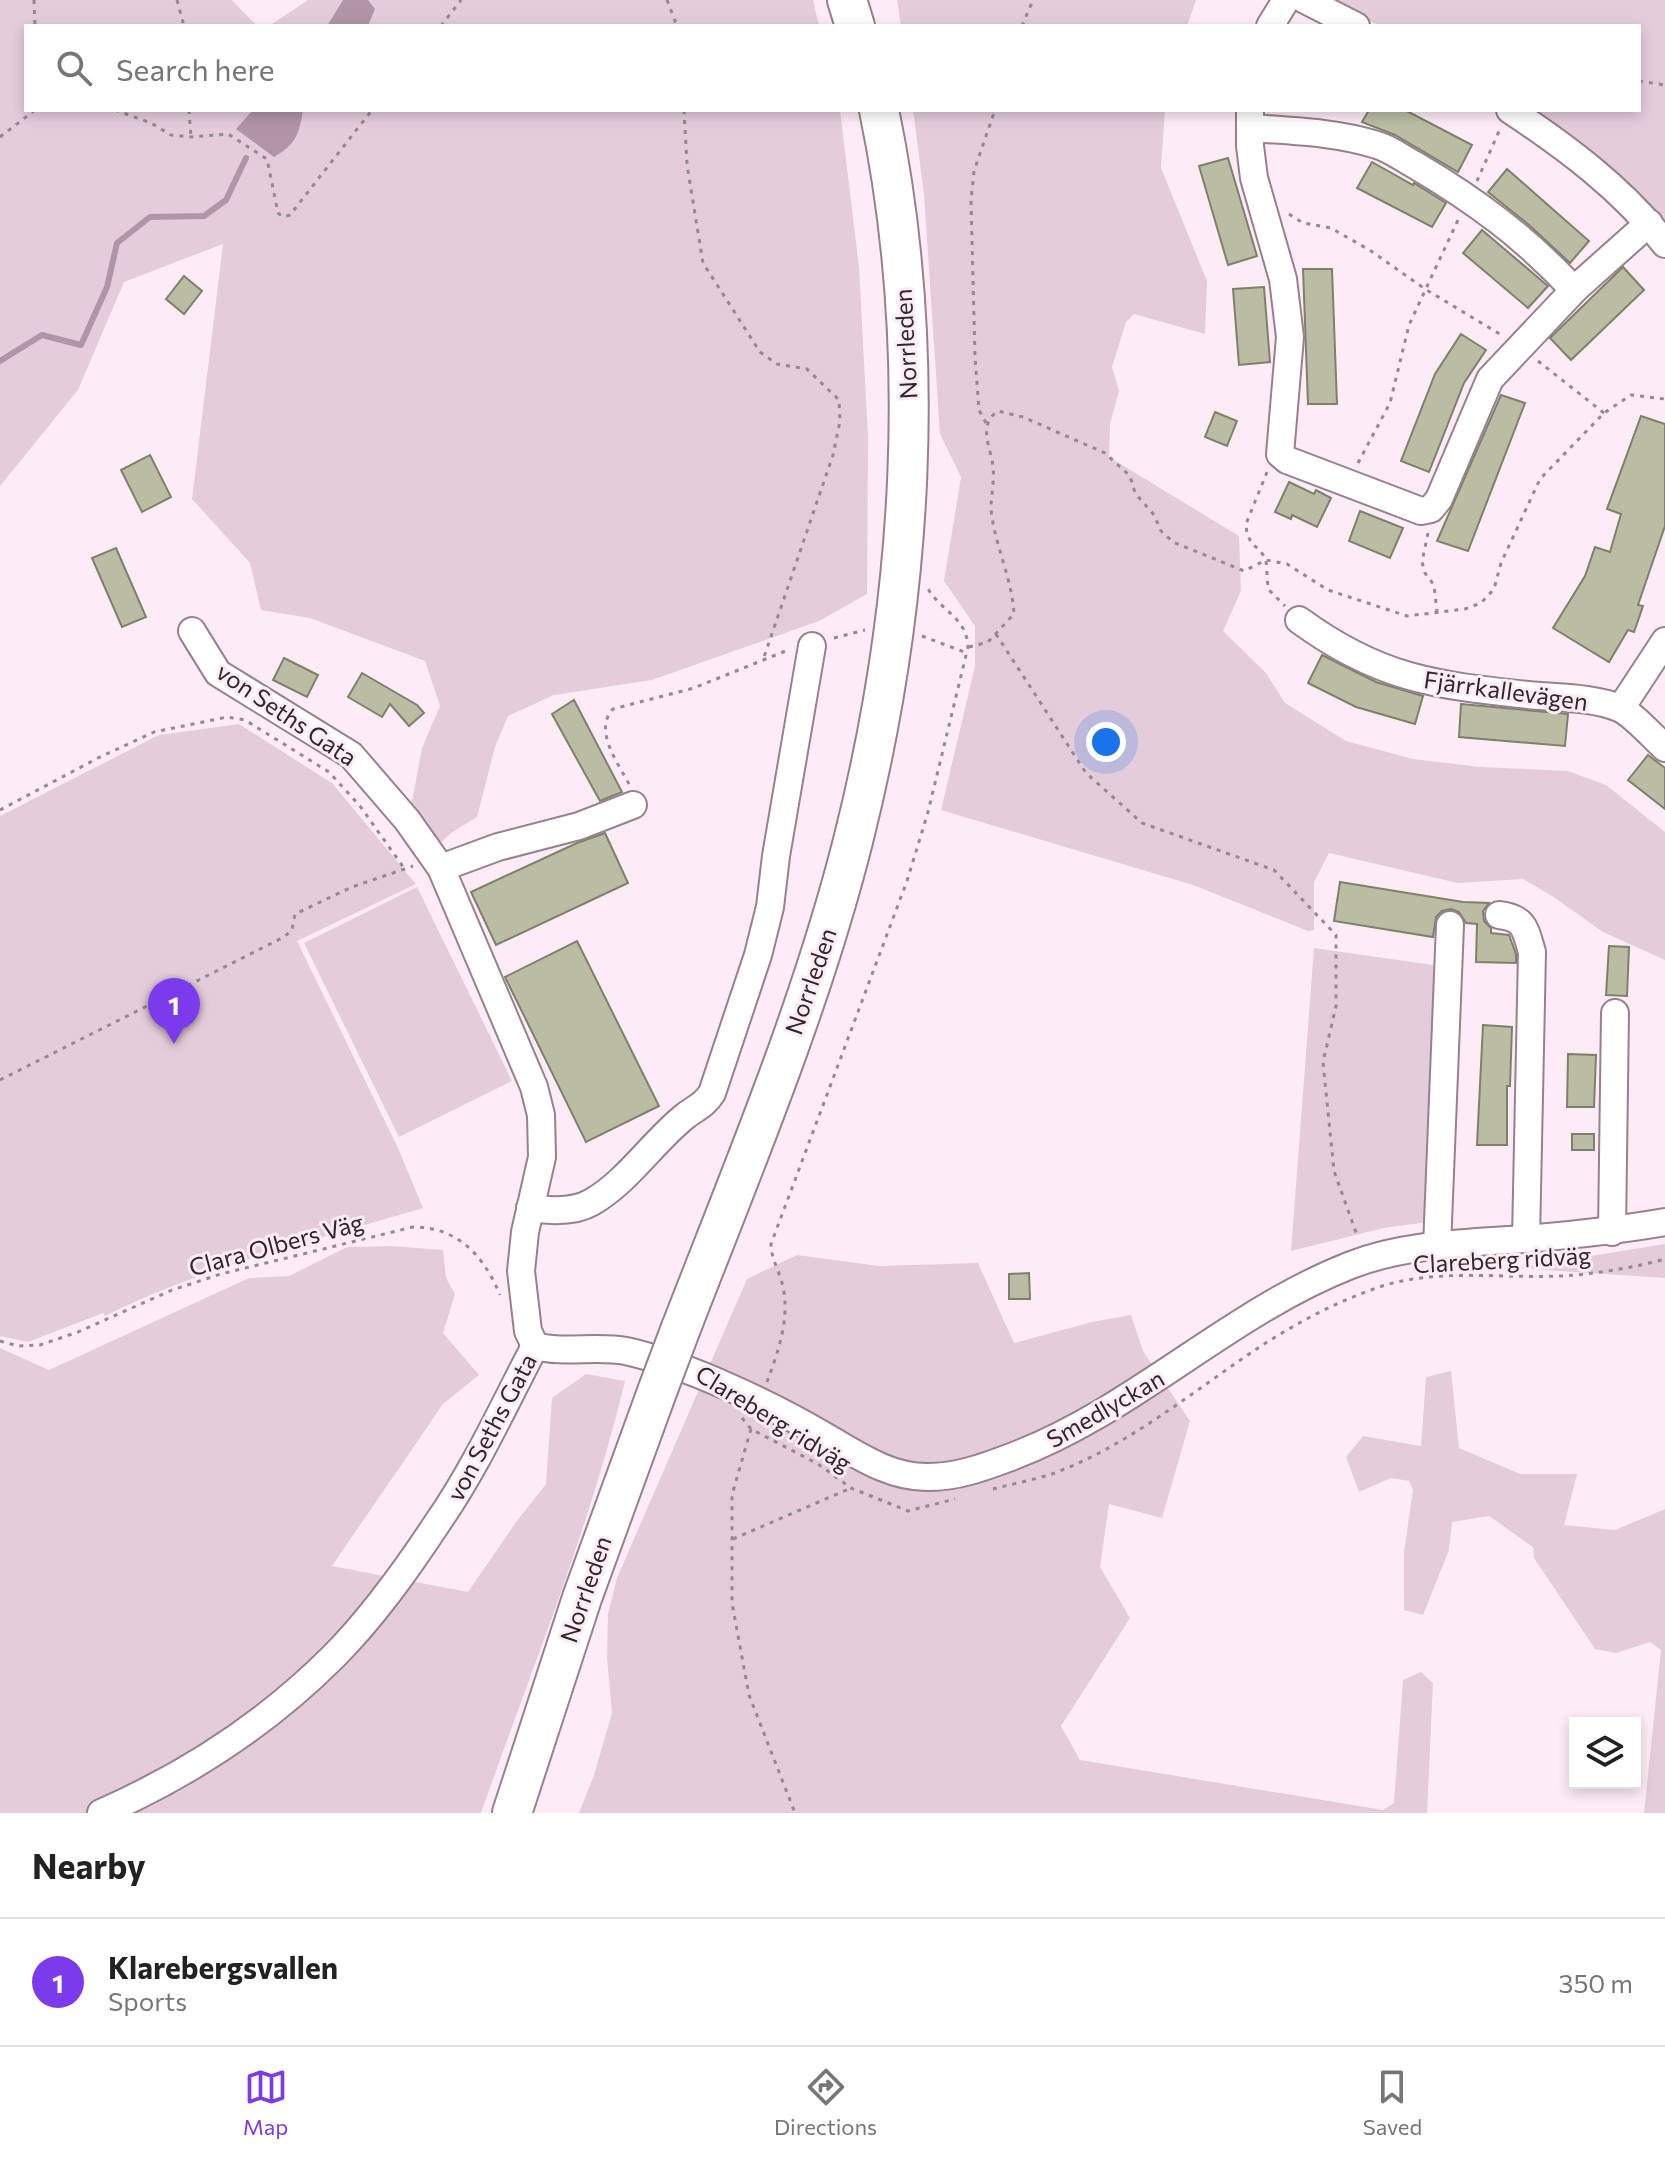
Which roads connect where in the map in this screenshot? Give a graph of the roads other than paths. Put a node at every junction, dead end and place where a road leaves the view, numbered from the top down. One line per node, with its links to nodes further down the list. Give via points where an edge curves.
1 (847, 0): 5 (highway)
2 (865, 0): 6 (highway)
3 (1286, 0): 7 (street)
4 (1305, 0): 8 (street)
5 (854, 24)
6 (870, 24)
7 (1271, 24)
8 (1352, 24)
9 (879, 112): 32 (highway, Norrleden, bridge, via 899,246 908,465 903,555 886,684 853,841 829,926 577,1612)
10 (1507, 116): 12 (street, via 1548,135)
11 (1250, 119): 13 (street, via 1382,146 1468,198 1536,249); 13 (street, via 1254,178 1283,279 1290,337 1280,454 1287,460 1429,510 1439,499 1490,379)
12 (1657, 234): 13 (street)
13 (1574, 290)
14 (1299, 620): 18 (street, Fjärrkallevägen, via 1365,661 1435,684)
15 (192, 631): 21 (street, von Seths Gata, via 218,673 360,762)
16 (1665, 641): 18 (street)
17 (812, 646): 25 (street, via 775,886 712,1093 705,1105 685,1116 590,1203)
18 (1621, 708): 19 (street, Fjärrkallevägen)
19 (1665, 748)
20 (633, 805): 21 (street, via 579,826)
21 (438, 864): 25 (street, von Seths Gata, via 534,1087 530,1116 542,1157 529,1170)
22 (1499, 915): 28 (street, via 1513,916 1523,925 1532,952)
23 (1450, 925): 29 (street)
24 (1615, 1013): 27 (street)
25 (530, 1208): 30 (street, von Seths Gata, via 521,1271 528,1331)
26 (1665, 1222): 27 (street, Smedlyckan)
27 (1612, 1232): 28 (street, Smedlyckan)
28 (1526, 1239): 29 (street, Smedlyckan)
29 (1437, 1247): 30 (street, Smedlyckan, via 1353,1264 1295,1290 1083,1425 1023,1453 946,1476 897,1474 778,1410 642,1355 610,1348 560,1351)
30 (535, 1346): 31 (street, von Seths Gata, via 439,1521 333,1657 268,1715 210,1756)
31 (101, 1813)
32 (512, 1813)

